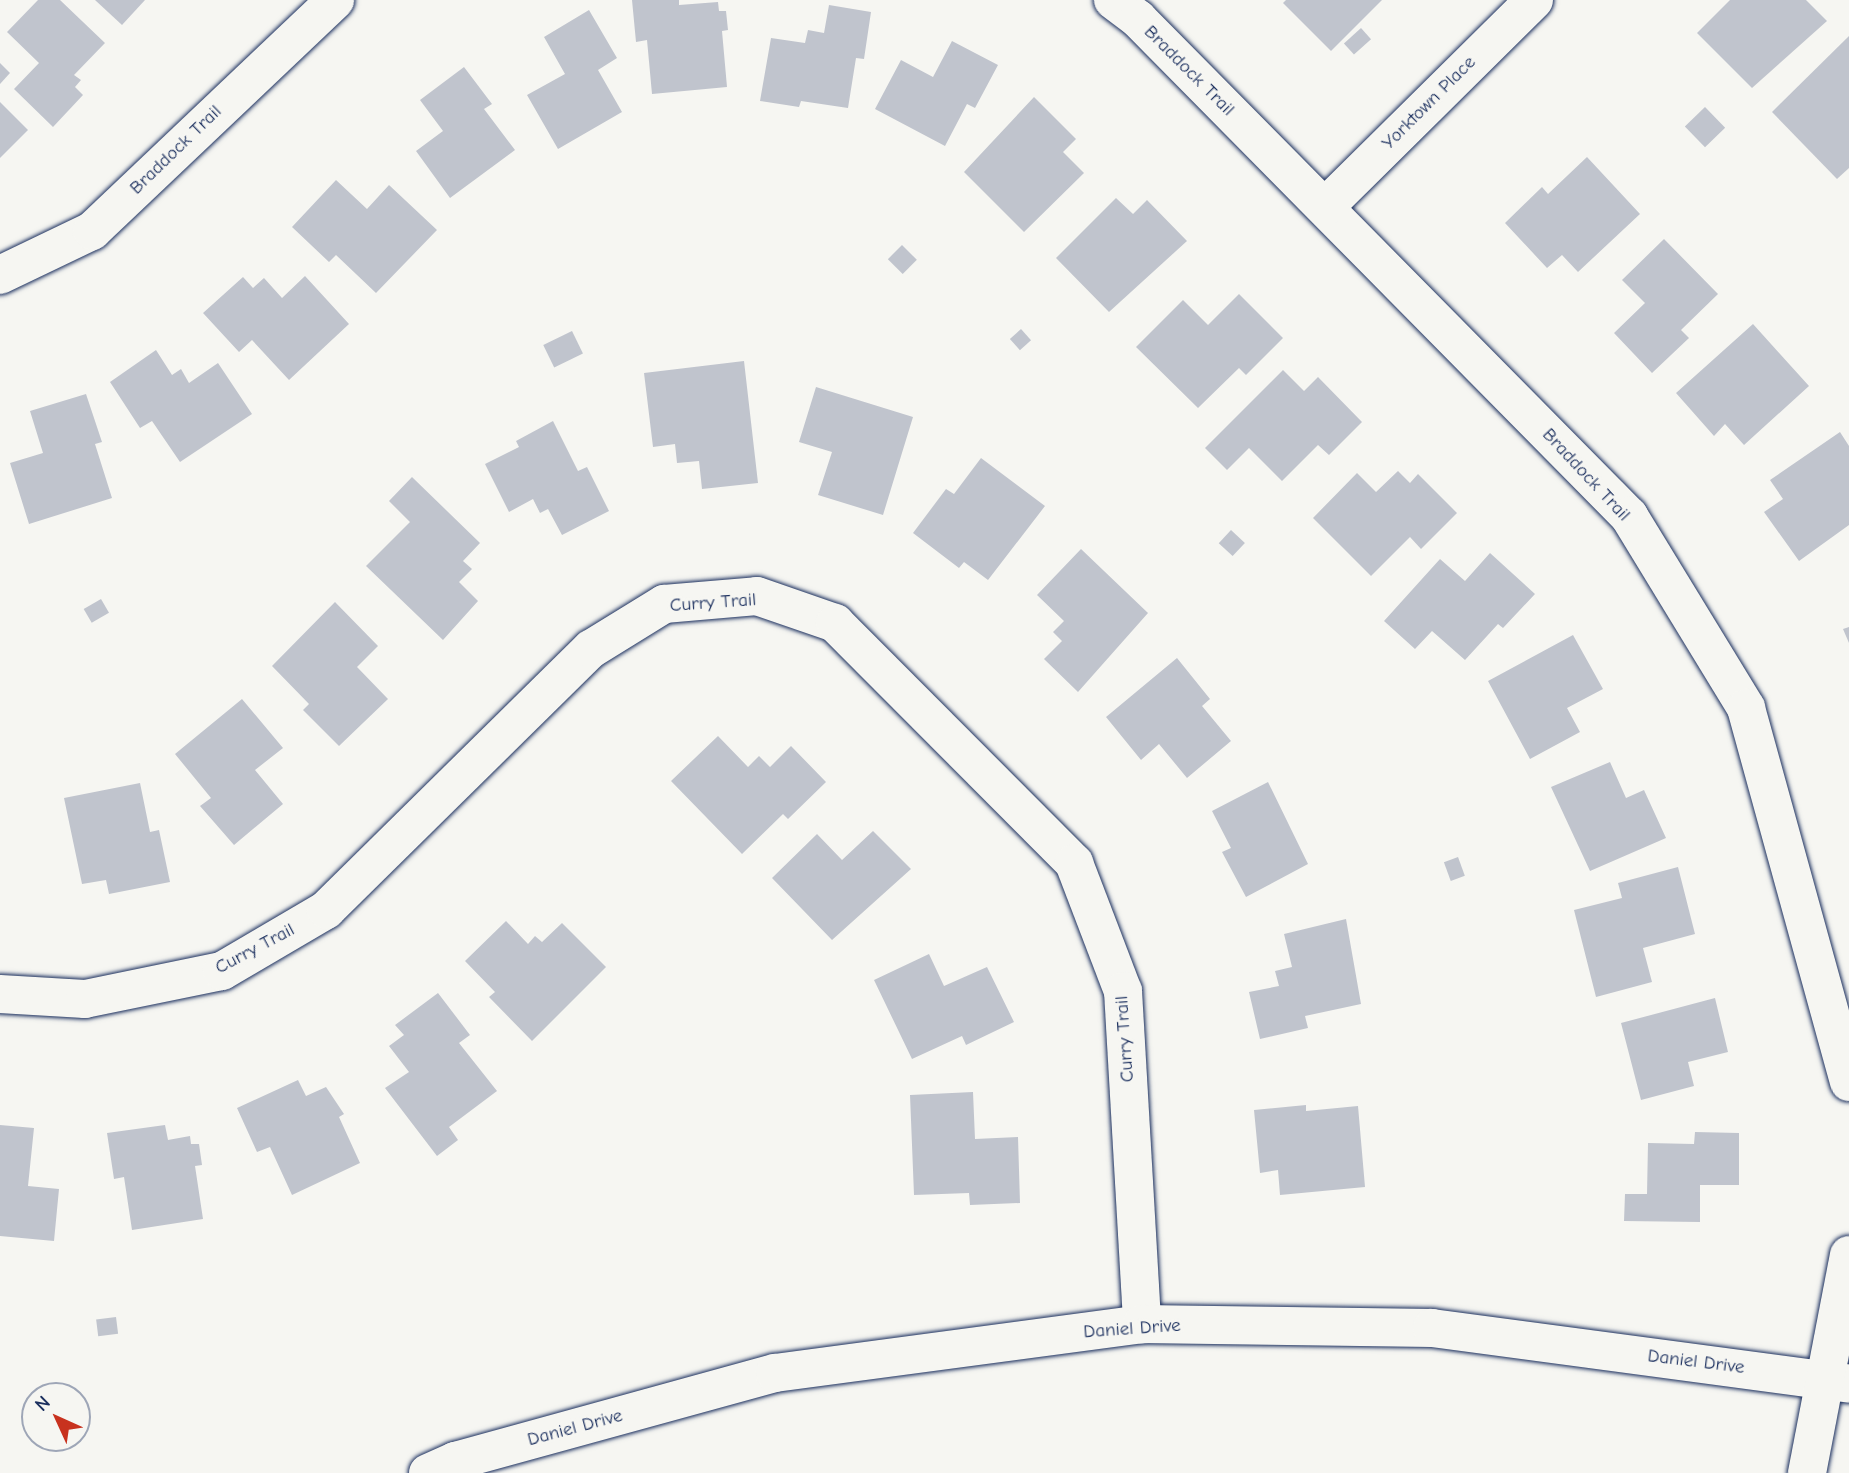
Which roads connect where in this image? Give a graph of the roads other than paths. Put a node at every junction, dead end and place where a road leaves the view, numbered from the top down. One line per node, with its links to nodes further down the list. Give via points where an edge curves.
1 (335, 0): 5 (street, Braddock Trail, via 92,231)
2 (1113, 0): 4 (street, Braddock Trail, via 1138,19)
3 (1534, 0): 4 (street, Yorktown Place)
4 (1325, 207): 7 (street, Braddock Trail, via 1629,516 1746,708)
5 (0, 275)
6 (0, 994): 9 (street, Curry Trail, via 85,999 222,971 326,910 591,649 664,604 757,596 835,623 1074,863 1123,991)
7 (1849, 1082)
8 (1849, 1255): 10 (street)
9 (1142, 1324): 10 (street, Daniel Drive, via 1432,1328); 11 (street, Daniel Drive, via 775,1373 455,1461)
10 (1838, 1382): 12 (street)
11 (428, 1473)
12 (1807, 1473)

